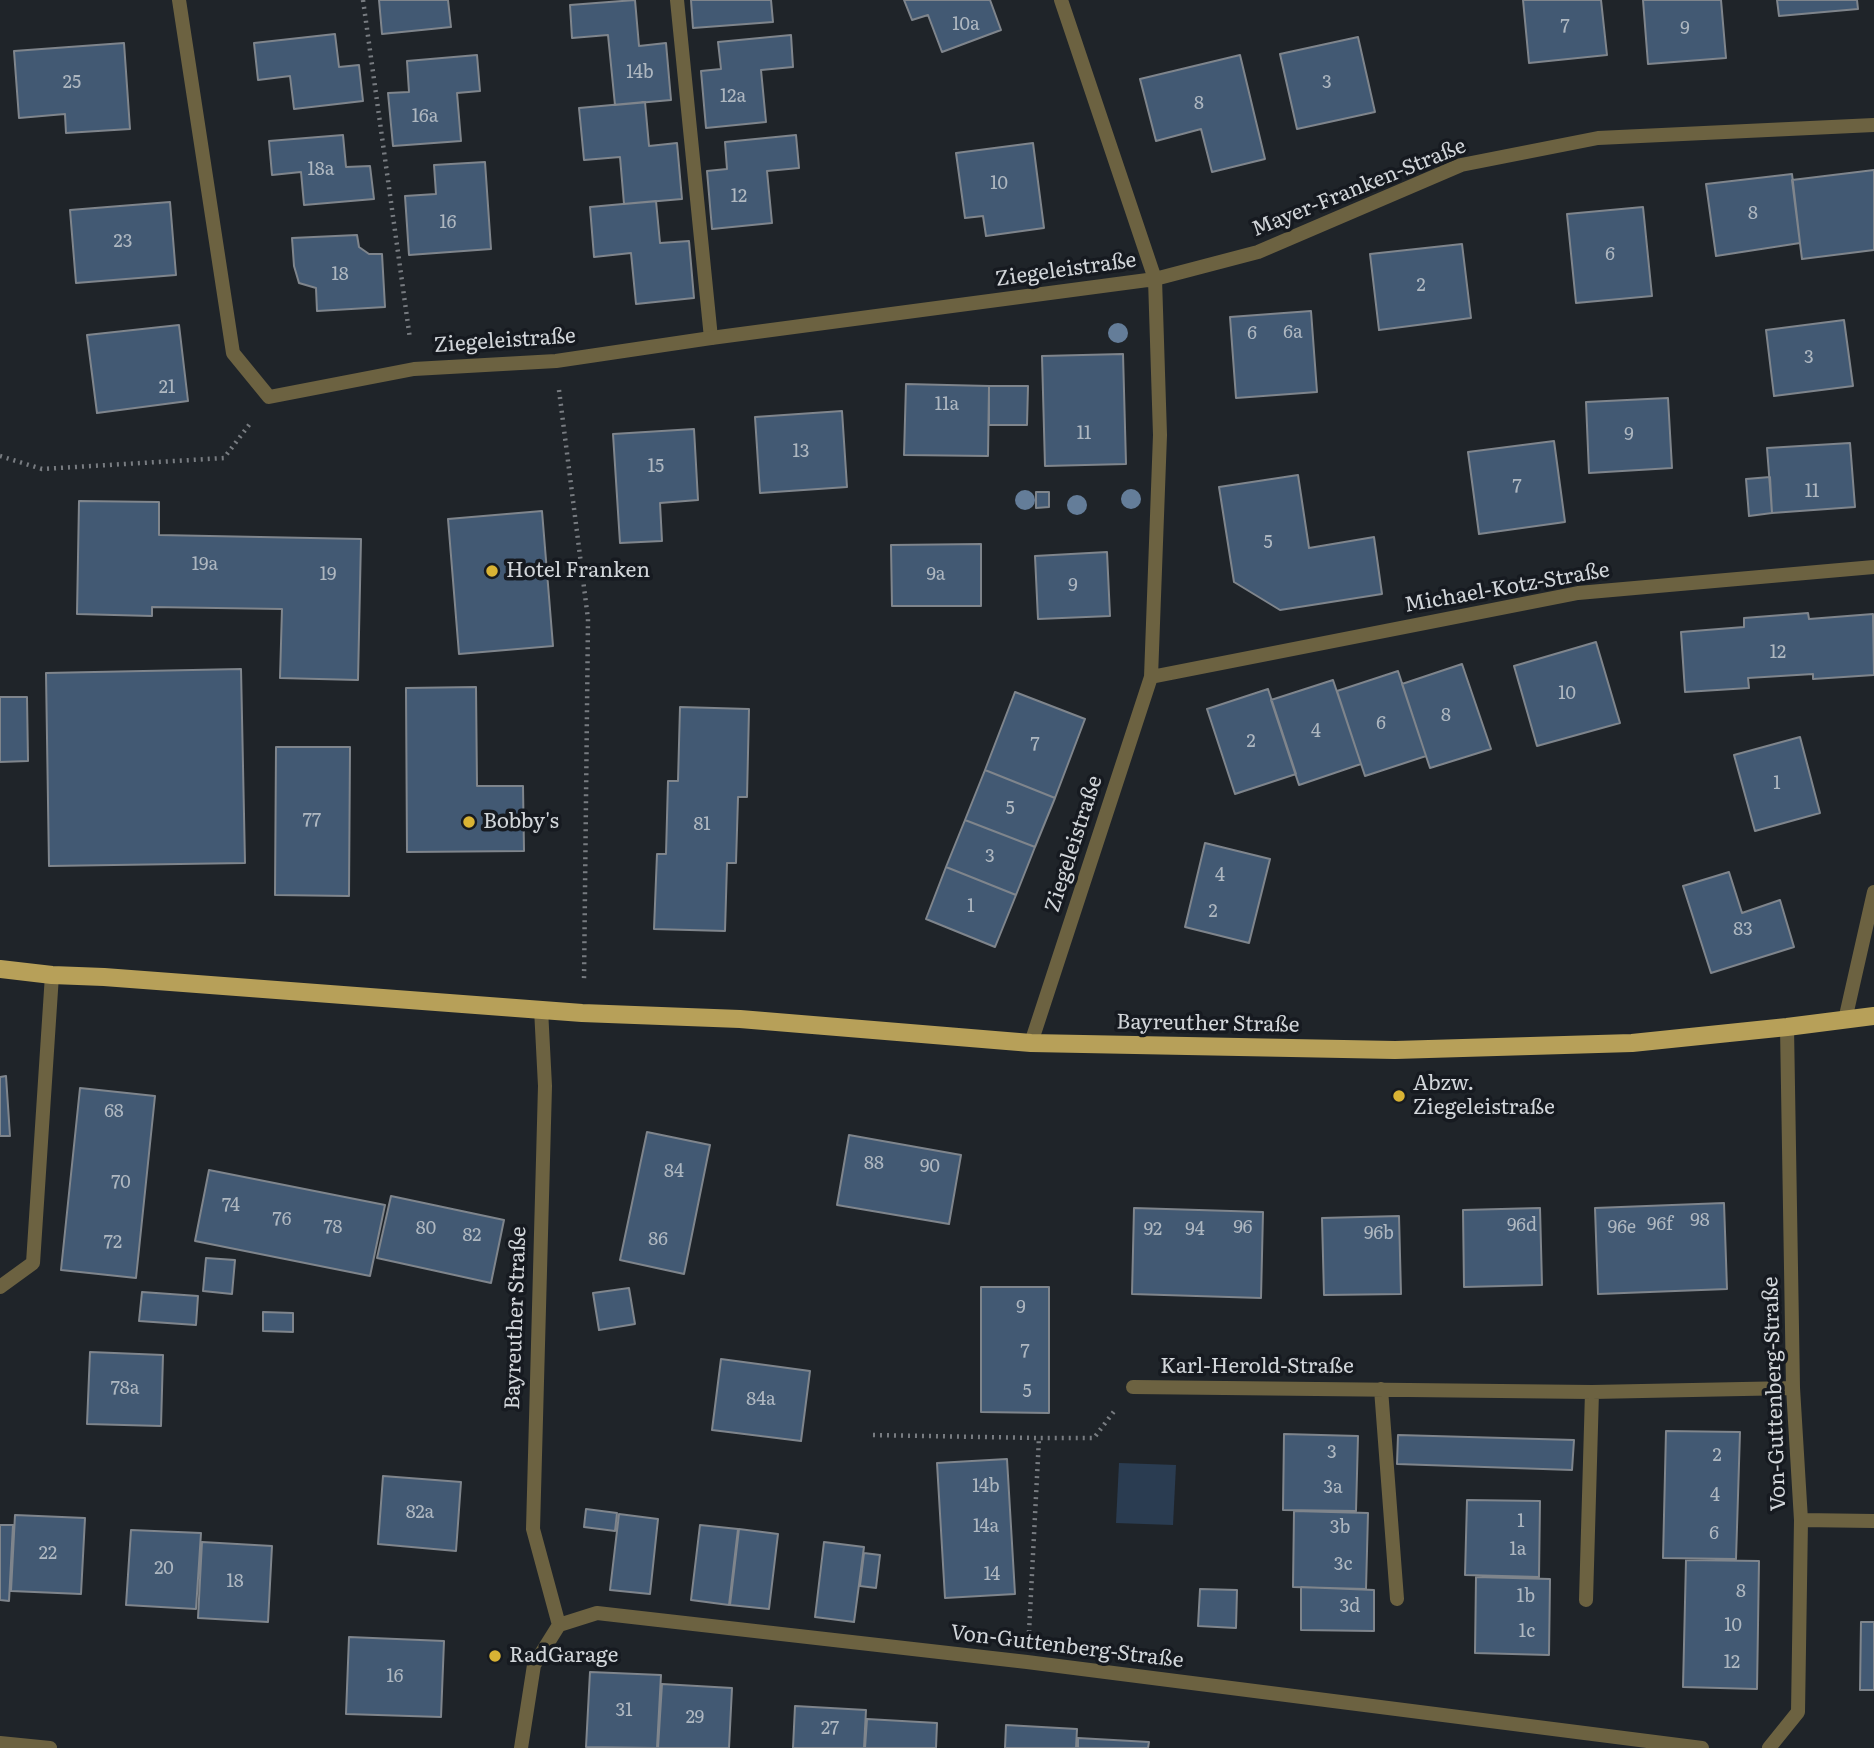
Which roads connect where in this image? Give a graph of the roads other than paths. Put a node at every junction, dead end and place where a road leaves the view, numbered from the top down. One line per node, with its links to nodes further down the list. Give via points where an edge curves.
1 (178, 0): 6 (street, Ziegeleistraße, via 233,353 269,397 414,369 556,361)
2 (677, 0): 6 (street)
3 (1061, 0): 5 (street, Ziegeleistraße)
4 (1874, 125): 5 (street, Mayer-Franken-Straße, via 1598,138 1461,165 1258,252)
5 (1155, 279): 6 (street, Ziegeleistraße); 8 (street, Ziegeleistraße, via 1160,435)
6 (711, 338)
7 (1874, 567): 8 (street, Michael-Kotz-Straße, via 1578,593)
8 (1152, 677): 16 (street, Ziegeleistraße)
9 (1874, 892): 14 (street)
10 (0, 970): 11 (main road, Bayreuther Straße)
11 (52, 975): 12 (main road, Bayreuther Straße); 17 (street, via 33,1263)
12 (541, 1009): 16 (main road, Bayreuther Straße, via 740,1018); 26 (street, Bayreuther Straße, via 545,1086 533,1529)
13 (1874, 1016): 14 (main road, Bayreuther Straße)
14 (1846, 1020): 15 (main road, Bayreuther Straße)
15 (1787, 1027): 16 (main road, Bayreuther Straße, via 1632,1042 1395,1050); 19 (street, Von-Guttenberg-Straße)
16 (1031, 1043)
17 (0, 1287)
18 (1133, 1387): 20 (street, Karl-Herold-Straße)
19 (1793, 1388): 21 (street, Karl-Herold-Straße); 22 (street, Von-Guttenberg-Straße)
20 (1381, 1389): 21 (street, Karl-Herold-Straße); 24 (street, Karl-Herold-Straße)
21 (1591, 1392): 25 (street)
22 (1801, 1520): 23 (street); 31 (street, Von-Guttenberg-Straße, via 1798,1712)
23 (1874, 1521)
24 (1397, 1599)
25 (1586, 1601)
26 (559, 1625): 29 (street, via 534,1665); 30 (street, Von-Guttenberg-Straße, via 597,1613 1027,1662)
27 (0, 1742): 28 (street)
28 (50, 1748)
29 (521, 1748)
30 (1702, 1748)
31 (1769, 1748)

